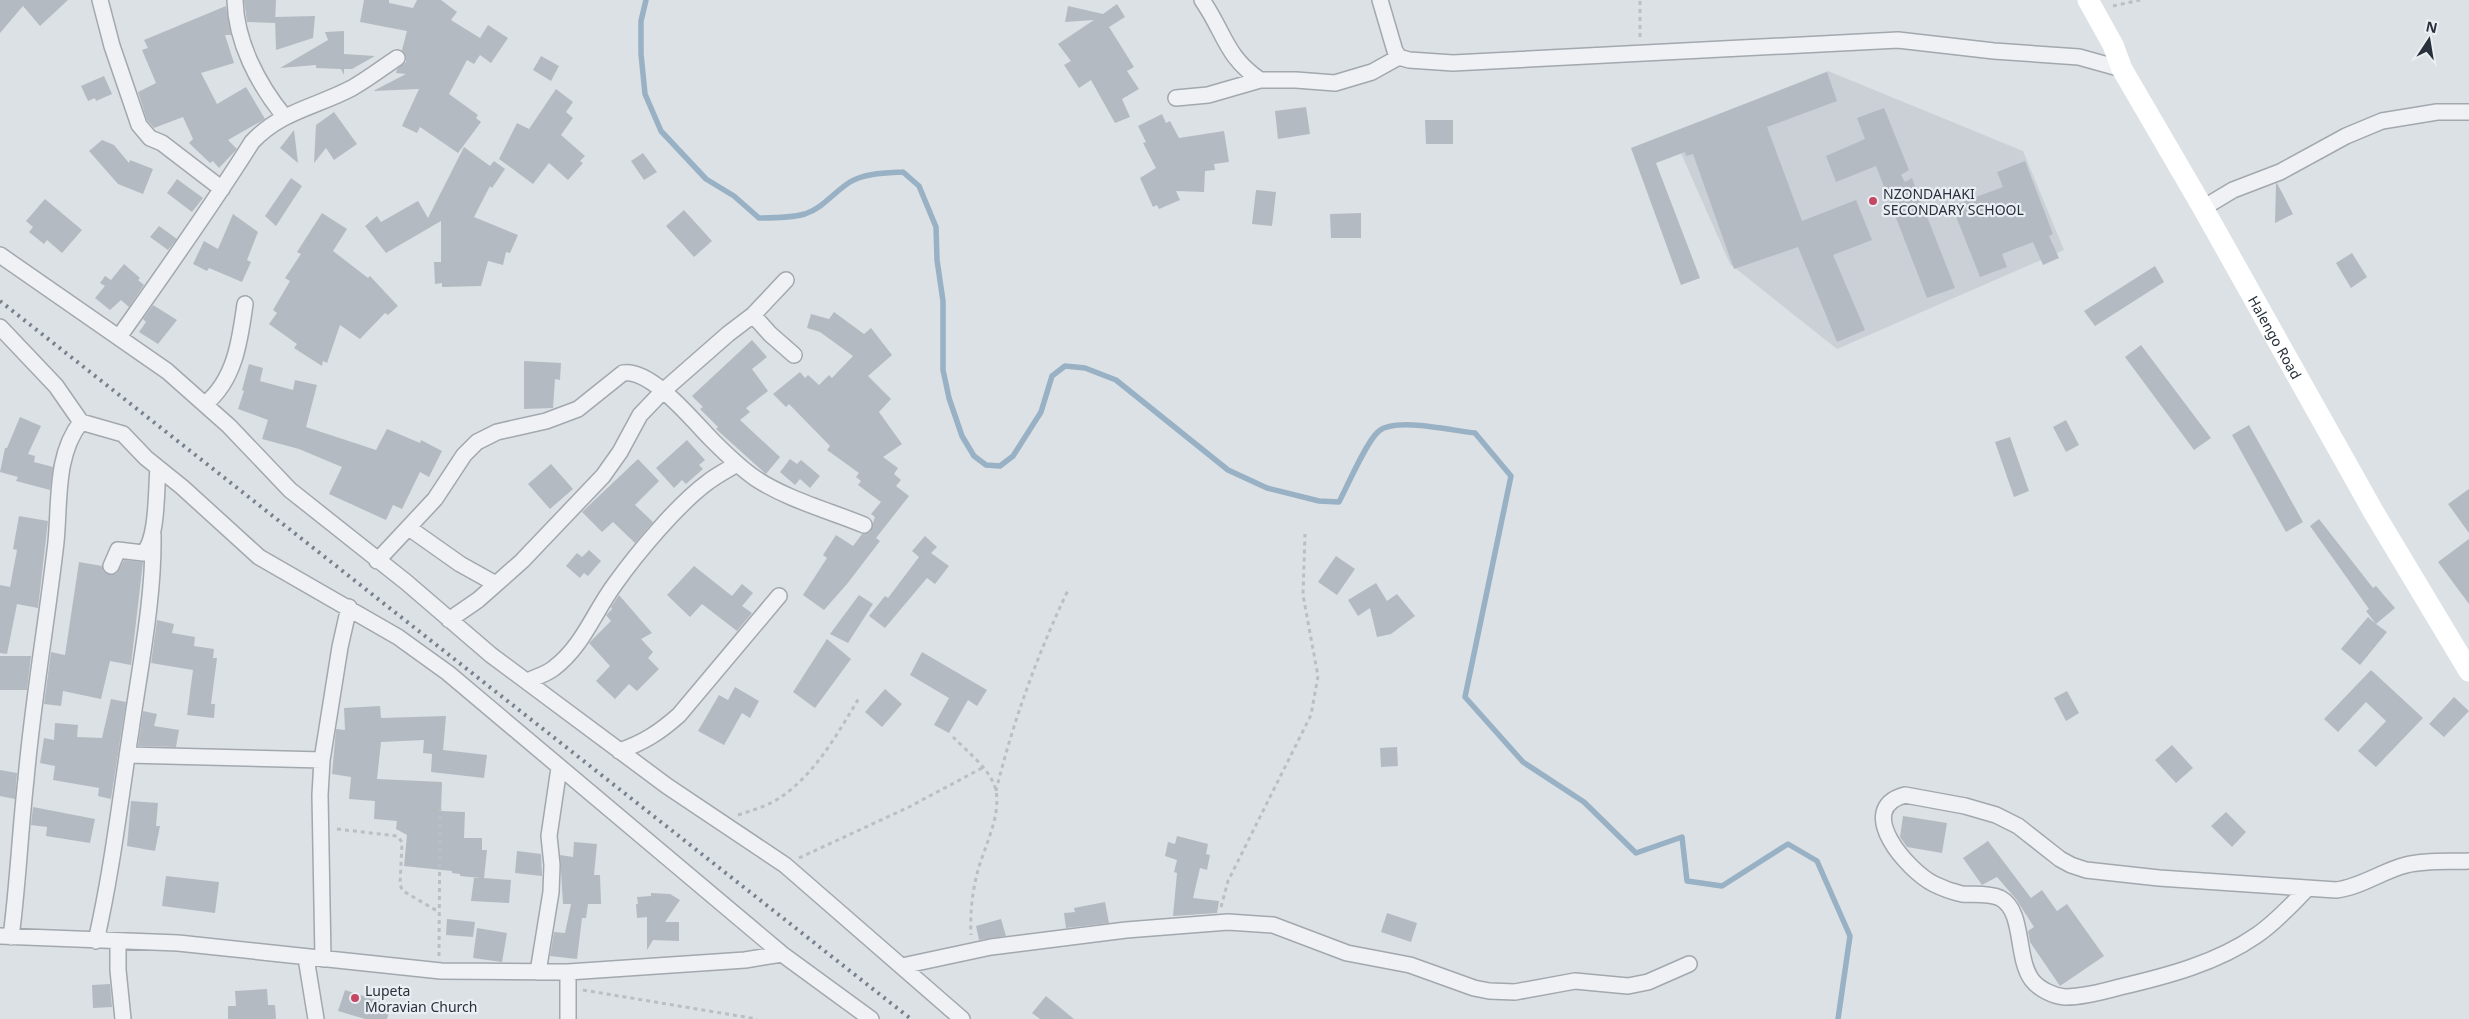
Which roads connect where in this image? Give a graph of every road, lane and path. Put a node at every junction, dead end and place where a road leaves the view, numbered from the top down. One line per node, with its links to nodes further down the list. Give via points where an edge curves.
1 (100, 0): 16 (street, via 139,125 150,138 162,143)
2 (235, 0): 15 (street, via 236,23 247,55)
3 (1202, 0): 12 (street, via 1234,58)
4 (1380, 0): 9 (street)
5 (1640, 0): 8 (path)
6 (2140, 0): 7 (path)
7 (2091, 5): 11 (street, Halengo Road)
8 (1639, 52): 9 (street, via 1453,63); 11 (street, via 1898,40 2079,57)
9 (1399, 57): 12 (street, via 1372,72 1335,83)
10 (397, 58): 15 (street, via 352,88)
11 (2122, 69): 17 (street, Halengo Road)
12 (1260, 80): 13 (street, via 1208,95)
13 (1176, 98)
14 (2469, 112): 17 (street, via 2438,112 2382,120 2280,172 2233,190)
15 (284, 116): 16 (street, via 266,127 252,142)
16 (222, 189): 23 (street)
17 (2204, 208): 41 (street, Halengo Road, via 2372,511)
18 (0, 255): 23 (street)
19 (786, 280): 21 (street)
20 (245, 304): 26 (street, via 239,349 220,389)
21 (753, 315): 24 (street); 25 (street)
22 (0, 326): 27 (street, via 56,386)
23 (119, 338): 26 (street, via 167,371)
24 (794, 355)
25 (663, 391): 28 (street); 31 (street, via 645,377 632,371 623,372 578,409 546,421 497,432 477,442); 36 (street, via 640,415 603,476 522,562)
26 (205, 404): 34 (street, via 290,490)
27 (82, 422): 29 (street, via 123,434); 59 (street, via 66,445 63,460 26,779 20,858)
28 (737, 464): 30 (street, via 756,479); 42 (street, via 707,482 634,558 568,655 553,669)
29 (158, 468): 32 (street); 39 (street, via 259,557)
30 (864, 525)
31 (409, 528): 34 (street); 36 (street, via 460,564)
32 (153, 534): 35 (street, via 146,551 118,550); 46 (street, via 152,578)
33 (1305, 534): 58 (path, via 1303,595 1318,676 1316,695 1311,715 1228,881)
34 (377, 561): 40 (street)
35 (111, 566)
36 (496, 584): 40 (street)
37 (1069, 588): 50 (path, via 1036,662)
38 (779, 596): 45 (street, via 679,716 642,743)
39 (350, 608): 47 (street, via 340,647); 48 (street, via 448,673)
40 (449, 620): 42 (street)
41 (2469, 671)
42 (527, 681): 45 (street)
43 (859, 698): 52 (path, via 828,746 791,789 766,806)
44 (953, 737): 49 (path)
45 (619, 751): 52 (street)
46 (127, 755): 47 (street); 60 (street, via 107,892)
47 (322, 760): 53 (street)
48 (559, 768): 63 (street); 69 (street, via 549,836 551,892)
49 (982, 768): 50 (path); 55 (path)
50 (996, 791): 62 (path, via 994,814 972,896)
51 (440, 809): 57 (path)
52 (718, 821): 55 (street)
53 (321, 828): 57 (path, via 398,836 402,842 400,885 403,891); 65 (street)
54 (2469, 861): 56 (street, via 2422,862 2391,870 2348,888)
55 (785, 865): 67 (street)
56 (2307, 888): 56 (street, via 2256,935 2220,955 2146,981 2098,993 2063,997 2051,994 2032,980 2023,960 2014,913 2009,905 1992,896 1961,894 1932,883 1891,843 1883,825 1884,813 1896,798 1914,796 1996,815 2018,826 2071,866 2086,870)
57 (439, 912): 68 (path)
58 (1219, 923): 62 (street, via 1126,930); 66 (street, via 1273,925 1347,953 1410,964 1489,991 1515,992 1575,981 1628,986 1648,982)
59 (5, 936): 60 (street)
60 (96, 941): 61 (street)
61 (118, 941): 64 (street, via 178,943); 71 (street)
62 (972, 950): 67 (street)
63 (782, 954): 70 (street); 75 (street)
64 (306, 958): 65 (street); 72 (street)
65 (323, 959): 68 (street)
66 (1689, 964)
67 (902, 966): 76 (street)
68 (441, 971): 69 (street)
69 (538, 972): 70 (street)
70 (568, 979): 73 (street); 74 (path, via 607,995)
71 (124, 1019)
72 (316, 1019)
73 (568, 1019)
74 (757, 1019)
75 (871, 1019)
76 (962, 1019)

